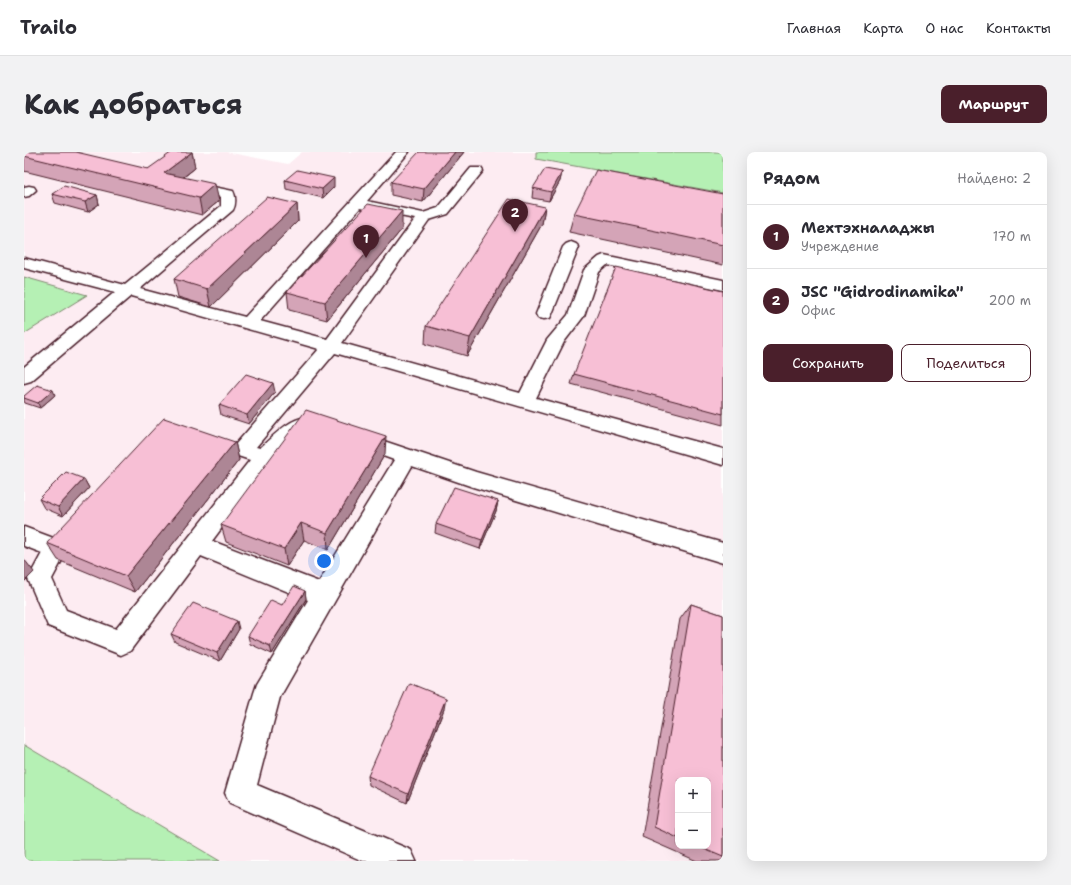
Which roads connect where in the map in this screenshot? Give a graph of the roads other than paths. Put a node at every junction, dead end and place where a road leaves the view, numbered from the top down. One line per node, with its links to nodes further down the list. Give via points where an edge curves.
1 (403, 152): 4 (street)
2 (476, 172): 5 (street, via 442,211)
3 (189, 186): 11 (street, via 228,194 228,207)
4 (357, 203): 5 (street); 13 (street)
5 (424, 217): 14 (street)
6 (571, 247): 8 (street)
7 (24, 263): 11 (street)
8 (565, 264): 9 (street); 12 (street)
9 (592, 270): 10 (street, via 604,260); 16 (street, via 576,316 556,340)
10 (723, 285)
11 (127, 291): 13 (street); 15 (street)
12 (544, 314)
13 (249, 323): 14 (street)
14 (331, 346): 16 (street); 17 (street, via 242,450)
15 (24, 377)
16 (525, 401): 19 (street)
17 (264, 457): 18 (street, via 297,427 311,423); 21 (street)
18 (407, 457): 22 (street); 23 (street)
19 (723, 457)
20 (24, 536): 21 (street, via 56,549 40,578 57,618 121,643)
21 (197, 545): 23 (street)
22 (723, 554)
23 (324, 595): 24 (street, via 267,693 240,793)
24 (400, 861)

